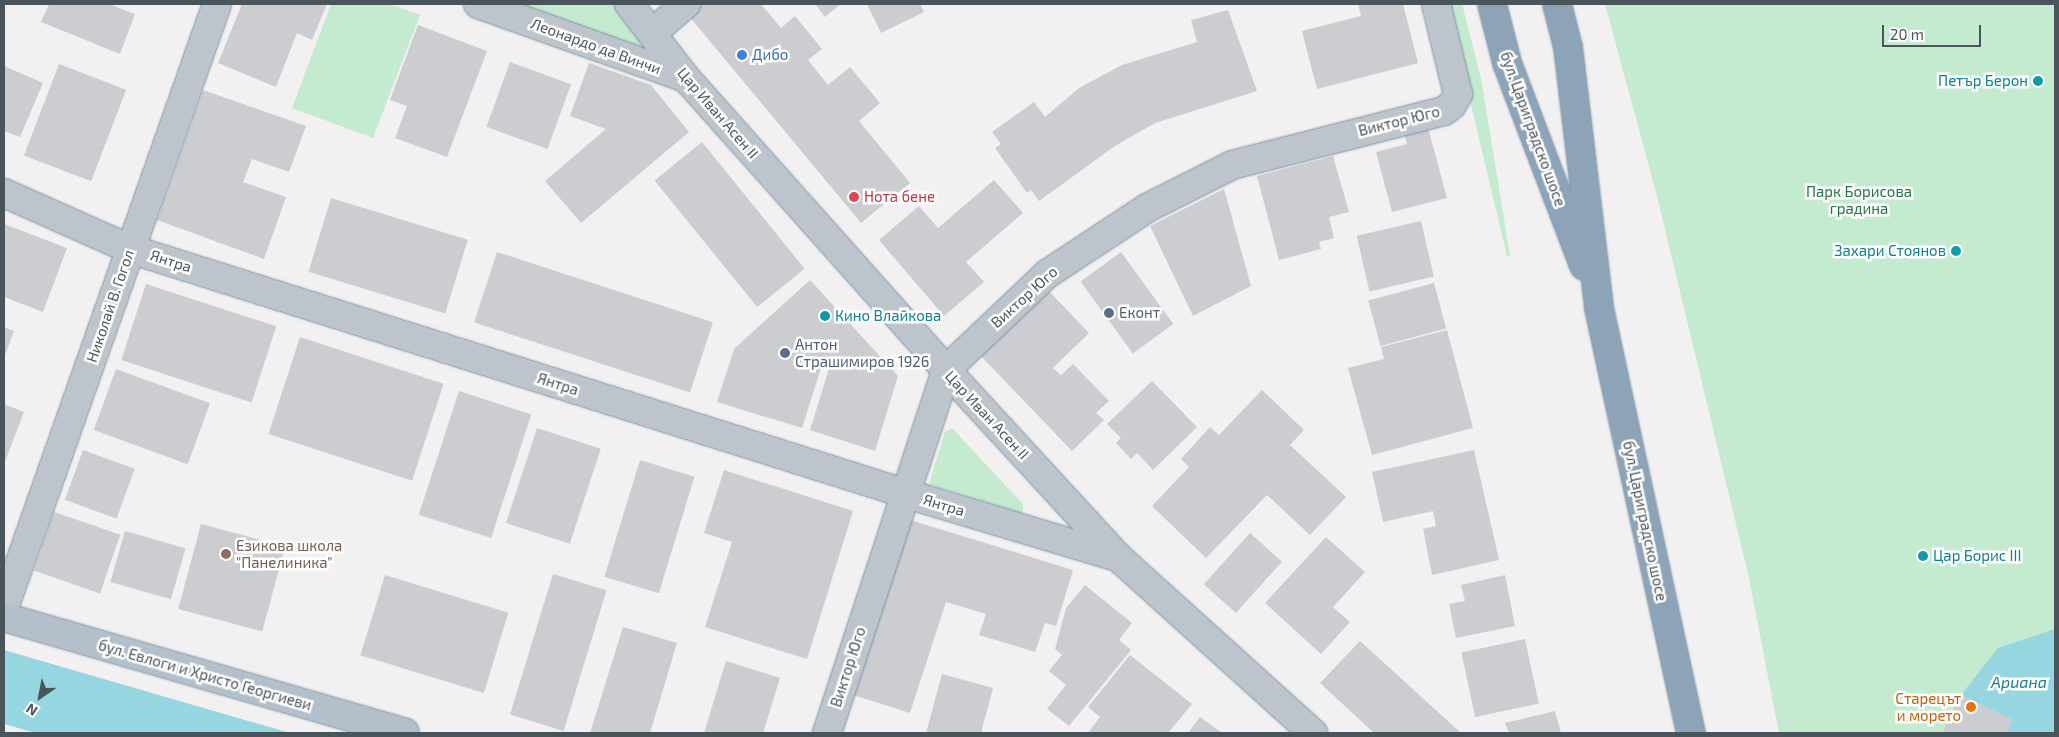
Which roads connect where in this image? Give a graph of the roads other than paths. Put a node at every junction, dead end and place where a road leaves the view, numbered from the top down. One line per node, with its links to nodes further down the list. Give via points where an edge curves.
1 (217, 4): 11 (street, Николай В. Гогол)
2 (478, 4): 9 (street, Леонардо да Винчи)
3 (629, 4): 8 (street, Цар Иван Асен II)
4 (686, 4): 8 (street)
5 (1436, 4): 13 (street, Виктор Юго, via 1458,94 1444,112 1232,165 1147,208 1047,274)
6 (1492, 4): 12 (highway, бул. Цариградско шосе, via 1507,63)
7 (1557, 4): 12 (highway, бул. Цариградско шосе, via 1568,47)
8 (652, 33): 9 (street, Цар Иван Асен II)
9 (686, 78): 13 (street, Цар Иван Асен II)
10 (4, 193): 11 (street, Янтра)
11 (130, 248): 14 (street, Янтра); 16 (street, Николай В. Гогол)
12 (1600, 308): 21 (highway, бул. Цариградско шосе)
13 (946, 370): 14 (street, Виктор Юго); 15 (street, Цар Иван Асен II)
14 (904, 493): 15 (street, Янтра); 19 (street, Виктор Юго)
15 (1118, 557): 20 (street, Цар Иван Асен II)
16 (4, 608)
17 (4, 618): 18 (main road, бул. Евлоги и Христо Георгиеви)
18 (405, 733)
19 (827, 733)
20 (1313, 733)
21 (1691, 733)

